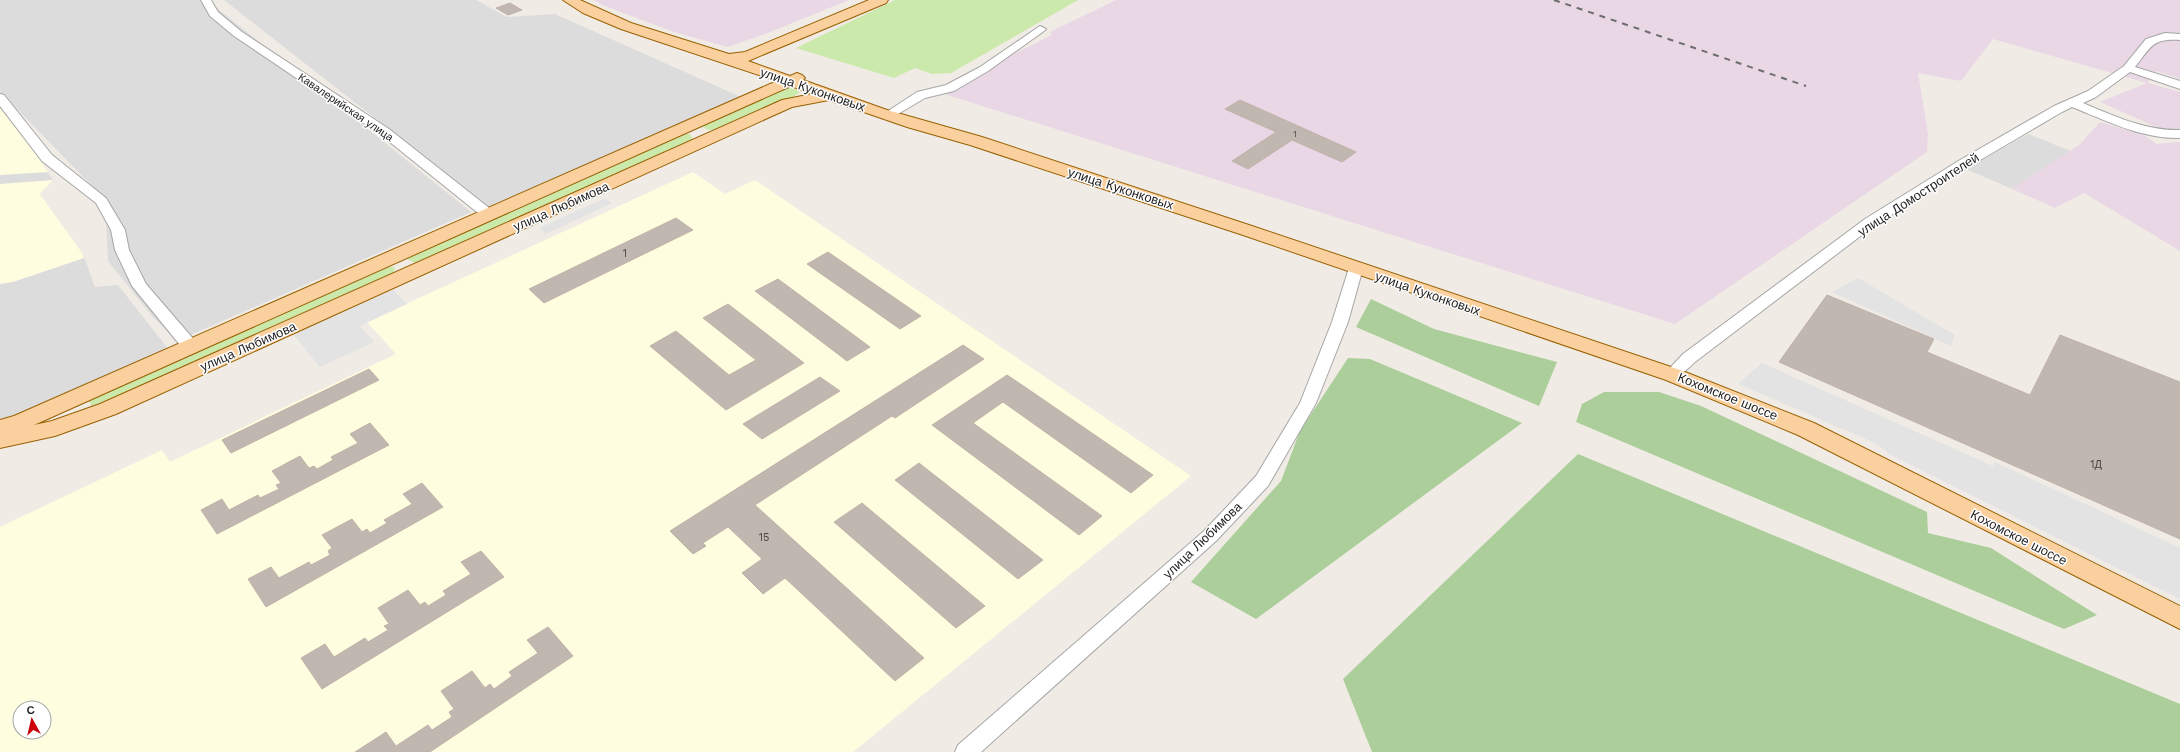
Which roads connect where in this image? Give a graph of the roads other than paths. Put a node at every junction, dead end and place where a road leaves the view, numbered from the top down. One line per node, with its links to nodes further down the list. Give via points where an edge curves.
1 (206, 0): 22 (street, Кавалерийская улица, via 214,14 238,34 385,132)
2 (570, 0): 9 (main road, улица Куконковых, via 617,21)
3 (581, 0): 9 (main road, улица Куконковых, via 622,18)
4 (871, 0): 8 (main road)
5 (881, 0): 8 (main road)
6 (1040, 29): 18 (street, via 984,69 950,88 921,95)
7 (2180, 37): 10 (street, улица Домостроителей, via 2165,36 2150,41)
8 (771, 44): 9 (main road); 9 (main road); 11 (main road, via 760,53)
9 (727, 55): 11 (main road, улица Куконковых)
10 (2128, 68): 13 (street); 17 (street, улица Домостроителей, via 2092,94)
11 (762, 70): 12 (main road, улица Куконковых); 14 (main road, via 775,81)
12 (794, 80): 14 (main road, улица Любимова); 15 (main road, улица Куконковых); 18 (main road, улица Куконковых)
13 (2180, 85)
14 (770, 91): 19 (main road, улица Любимова)
15 (833, 96): 21 (main road, улица Любимова, via 788,103); 24 (main road, улица Куконковых)
16 (0, 98): 26 (street, via 47,158 101,201 118,230 122,250 139,286)
17 (2073, 103): 20 (street, via 2113,120); 27 (street, улица Домостроителей, via 1965,163 1870,222 1694,354)
18 (894, 111): 24 (main road, улица Куконковых, via 1262,231)
19 (688, 126): 21 (main road); 22 (main road, улица Любимова)
20 (2177, 137)
21 (707, 140): 25 (main road, улица Любимова)
22 (488, 214): 23 (main road, улица Любимова)
23 (396, 254): 25 (main road); 26 (main road, улица Любимова)
24 (1358, 266): 27 (main road, улица Куконковых, via 1473,299); 34 (street, улица Любимова, via 1340,322 1308,403 1262,481 1210,536)
25 (415, 272): 29 (main road, улица Любимова)
26 (190, 346): 28 (main road, улица Любимова)
27 (1674, 373): 32 (main road, Кохомское шоссе, via 1737,394 1808,425); 33 (main road, Кохомское шоссе, via 1806,429)
28 (67, 401): 29 (main road); 30 (main road, улица Любимова)
29 (82, 419): 31 (main road, улица Любимова)
30 (0, 428)
31 (0, 440)
32 (2180, 613)
33 (2180, 618)
34 (966, 752)

